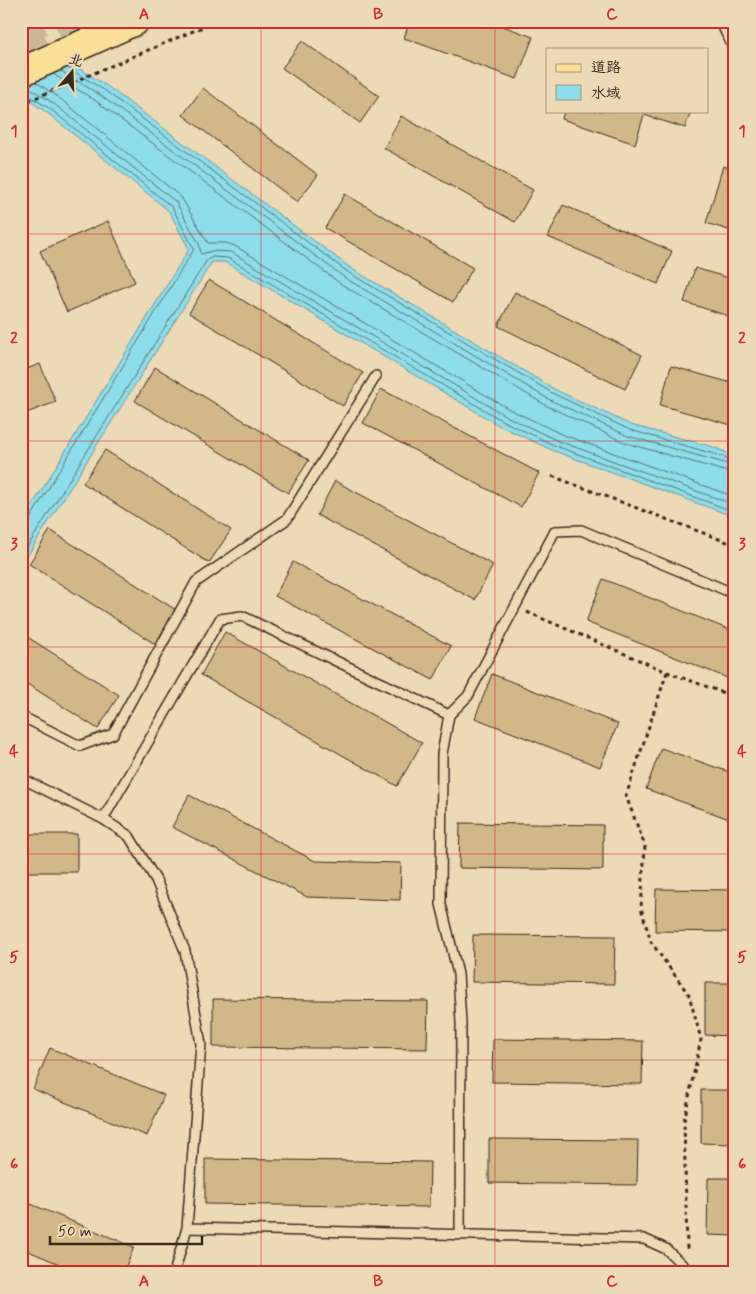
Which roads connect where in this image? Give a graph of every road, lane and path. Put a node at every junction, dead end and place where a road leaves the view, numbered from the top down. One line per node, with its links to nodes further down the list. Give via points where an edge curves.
1 (134, 21): 5 (main road)
2 (217, 21): 6 (path)
3 (720, 21): 4 (lane)
4 (735, 51)
5 (21, 72)
6 (21, 104)
7 (376, 376): 15 (lane, via 287,519 196,582 114,734 80,746)
8 (552, 476): 9 (path)
9 (735, 545)
10 (735, 594): 11 (lane, via 581,530 555,531)
11 (515, 607): 12 (path); 14 (lane, via 468,696)
12 (667, 672): 13 (path); 20 (path, via 626,796 645,846 640,908 651,942 689,995 701,1040 684,1121)
13 (735, 697)
14 (449, 715): 17 (lane, via 242,616 220,619); 19 (lane, via 442,754 441,904 458,974 462,1024)
15 (21, 716)
16 (21, 778): 17 (lane)
17 (103, 819): 18 (lane, via 130,836 156,880 185,951 201,1044)
18 (187, 1228): 19 (lane); 21 (lane)
19 (460, 1235): 20 (lane, via 644,1239 666,1249)
20 (688, 1269)
21 (174, 1273)

